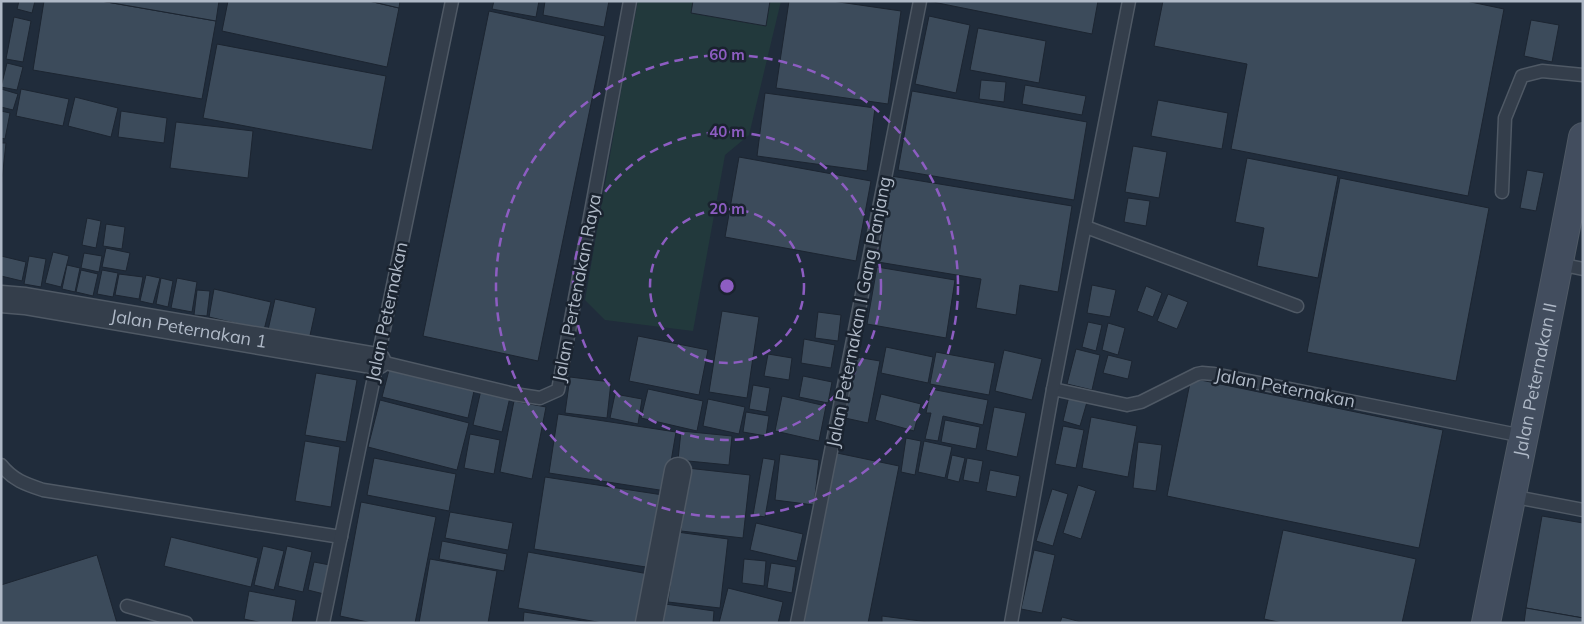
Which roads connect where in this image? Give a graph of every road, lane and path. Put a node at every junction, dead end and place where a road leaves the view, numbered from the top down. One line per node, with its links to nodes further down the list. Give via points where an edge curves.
1 (452, 1): 12 (lane, Jalan Peternakan)
2 (630, 1): 12 (lane, Jalan Pertenakan Raya, via 558,390 540,398 514,394)
3 (920, 1): 24 (lane, Jalan Peternakan I Gang Panjang)
4 (1129, 1): 8 (lane)
5 (1583, 75): 7 (lane, via 1542,70 1522,76 1505,118)
6 (1583, 137): 9 (street, Jalan Peternakan II)
7 (1502, 192)
8 (1086, 227): 11 (lane); 13 (lane)
9 (1571, 266): 14 (street, Jalan Peternakan II)
10 (1, 299): 12 (street, Jalan Peternakan 1)
11 (1297, 306)
12 (377, 361): 19 (lane, Jalan Peternakan)
13 (1053, 389): 14 (lane, Jalan Peternakan, via 1127,404 1141,402 1202,372); 25 (lane)
14 (1523, 436): 17 (street, Jalan Peternakan II)
15 (1, 465): 19 (lane, via 8,475 43,490)
16 (678, 471): 23 (street)
17 (1512, 496): 18 (lane); 26 (street, Jalan Peternakan II)
18 (1583, 510)
19 (341, 537): 22 (lane, Jalan Peternakan)
20 (127, 606): 21 (lane)
21 (186, 623)
22 (324, 623)
23 (649, 623)
24 (797, 623)
25 (1011, 623)
26 (1486, 623)

